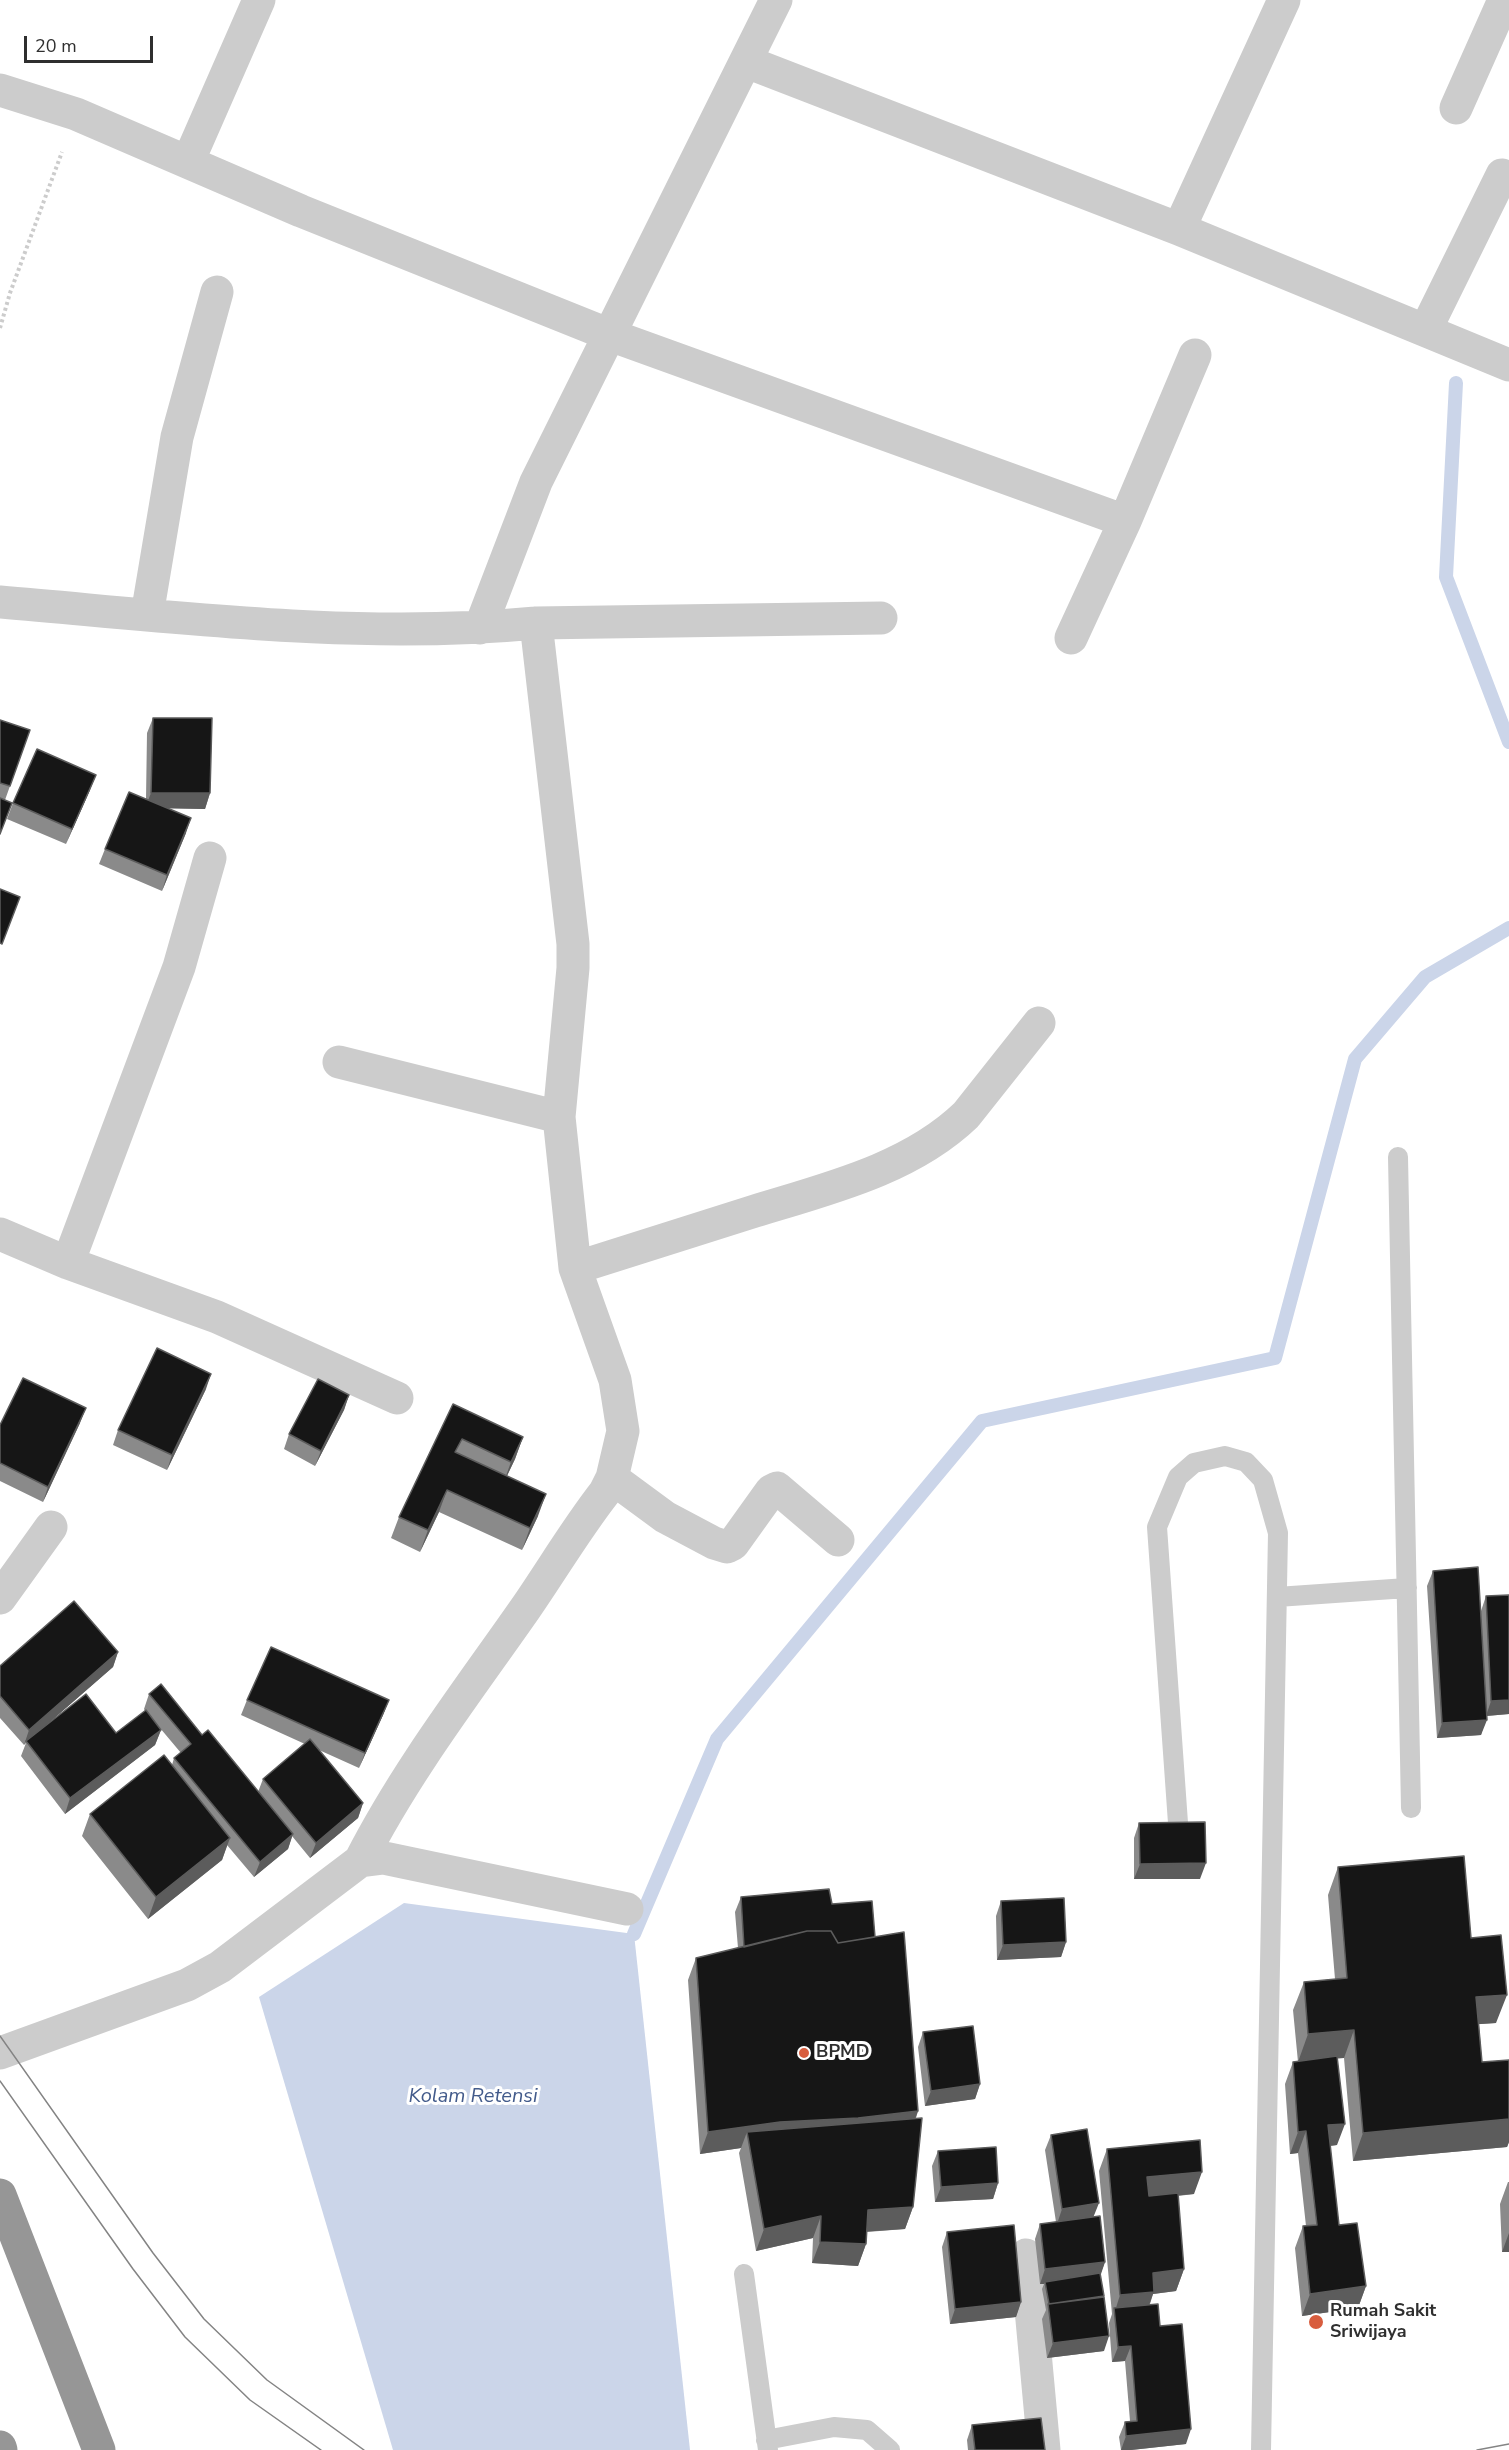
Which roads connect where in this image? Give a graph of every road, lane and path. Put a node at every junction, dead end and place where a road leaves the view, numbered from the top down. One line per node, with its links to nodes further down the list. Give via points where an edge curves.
1 (259, 0): 10 (street)
2 (776, 0): 6 (street)
3 (1284, 0): 12 (street)
4 (1503, 0): 5 (street); 8 (street)
5 (1509, 3)
6 (747, 62): 12 (street); 16 (street)
7 (0, 90): 9 (street)
8 (1456, 108)
9 (76, 114): 10 (street); 14 (path)
10 (188, 162): 16 (street)
11 (1502, 175): 15 (street)
12 (1179, 229): 15 (street)
13 (217, 292): 21 (street, via 177,437)
14 (0, 328)
15 (1426, 329): 18 (street)
16 (610, 335): 19 (street); 24 (street, via 536,482)
17 (1195, 355): 19 (street)
18 (1509, 364)
19 (1125, 521): 25 (street)
20 (0, 602): 21 (street)
21 (147, 615): 24 (street, via 322,628)
22 (881, 618): 23 (street)
23 (536, 623): 24 (street); 29 (street, via 573,944)
24 (480, 628)
25 (1071, 638)
26 (210, 858): 32 (street, via 179,967)
27 (1039, 1023): 33 (street, via 955,1126 899,1161 838,1185)
28 (339, 1062): 29 (street)
29 (559, 1117): 33 (street)
30 (1398, 1157): 38 (lane)
31 (0, 1234): 32 (street)
32 (68, 1263): 34 (street, via 217,1317)
33 (575, 1268): 35 (street, via 615,1380 623,1431)
34 (397, 1398)
35 (612, 1478): 37 (street, via 665,1517 720,1546 733,1544 777,1488); 43 (street, via 441,1726)
36 (51, 1527): 40 (street)
37 (837, 1540)
38 (1407, 1588): 39 (lane); 41 (lane)
39 (1277, 1597): 42 (lane, via 1278,1533 1263,1480 1246,1462 1225,1456 1194,1463 1178,1477 1157,1527); 53 (lane)
40 (0, 1598)
41 (1411, 1808)
42 (1178, 1823)
43 (360, 1861): 44 (street, via 384,1858); 45 (street, via 220,1967 187,1985)
44 (627, 1909)
45 (0, 2053)
46 (0, 2195): 50 (highway)
47 (1026, 2255): 52 (street)
48 (744, 2274): 49 (lane)
49 (767, 2445): 51 (lane, via 834,2427 867,2430)
50 (99, 2450)
51 (890, 2450)
52 (1044, 2450)
53 (1261, 2450)

